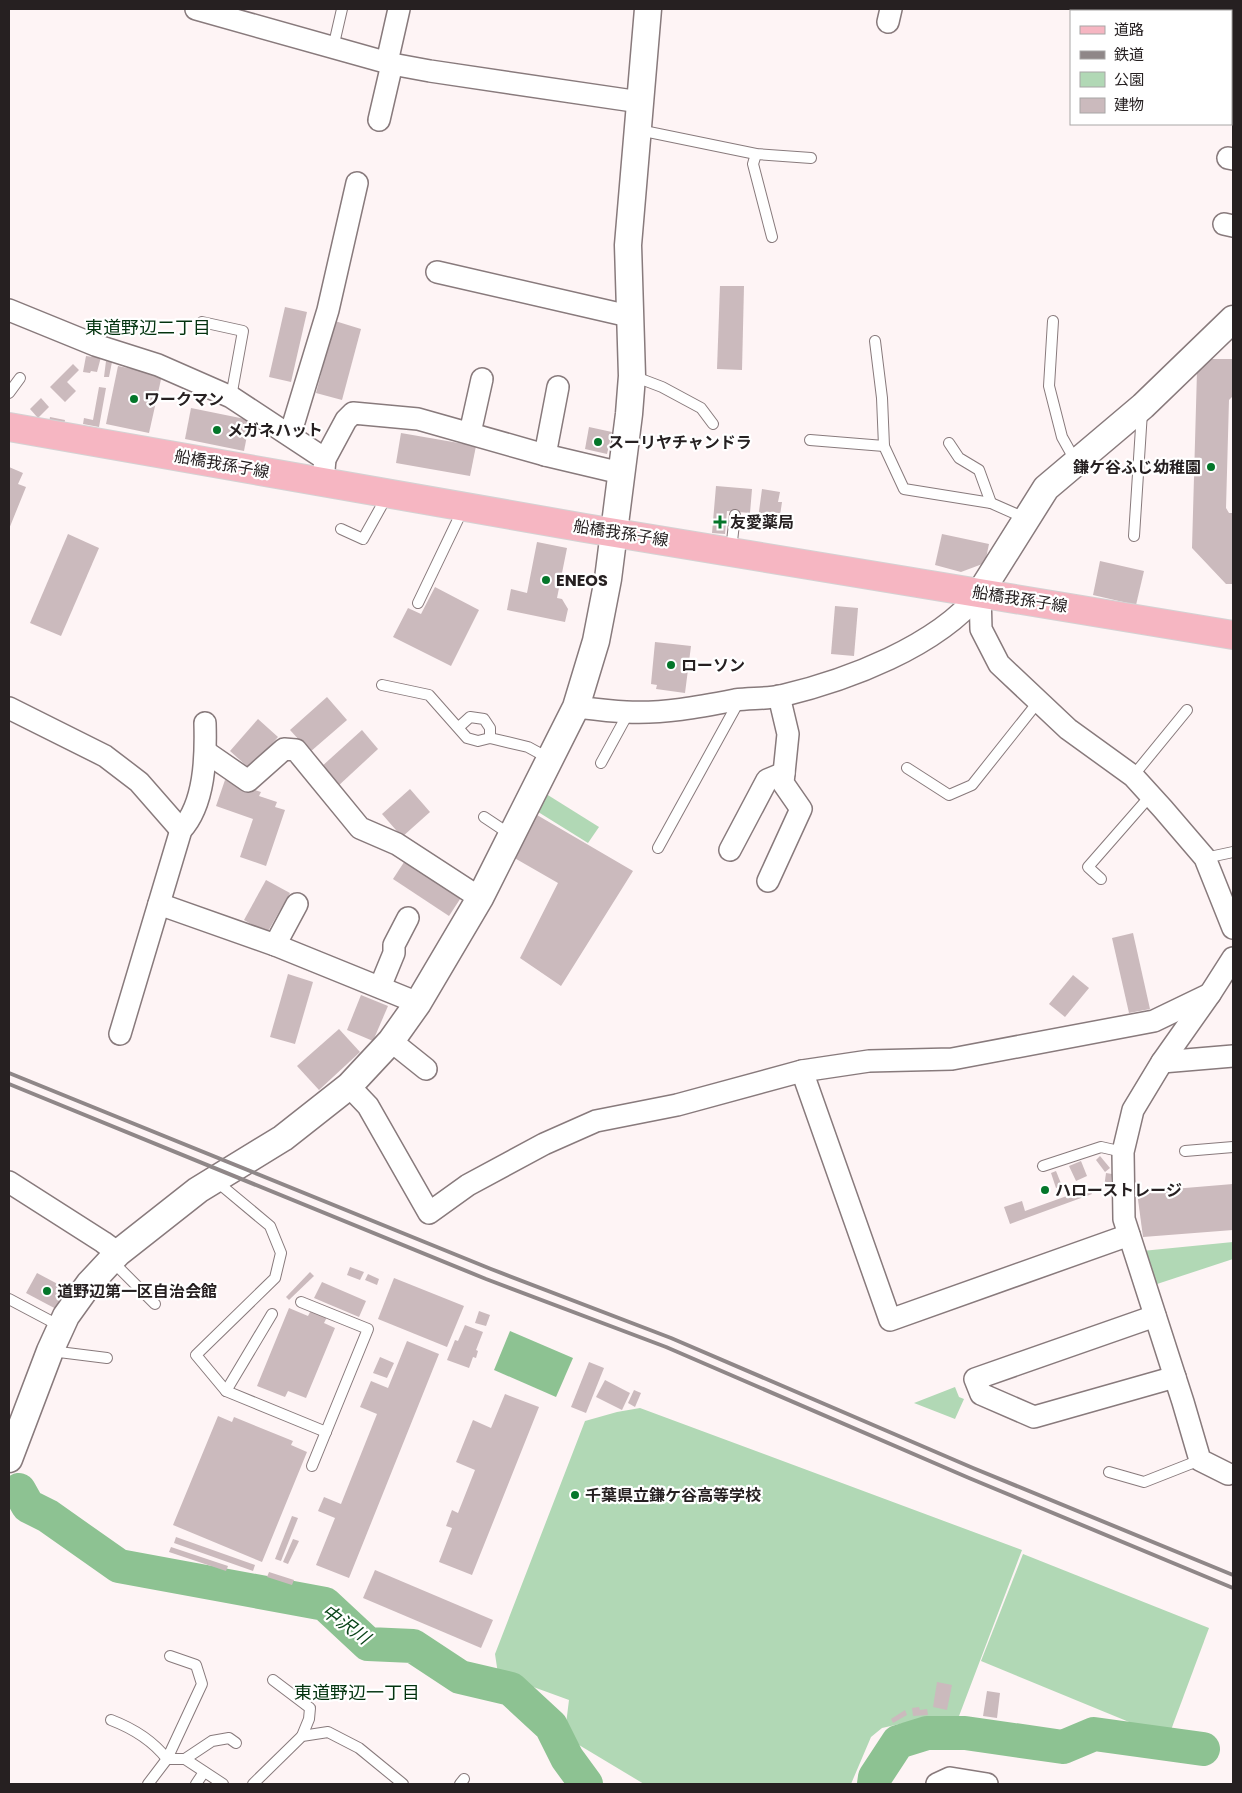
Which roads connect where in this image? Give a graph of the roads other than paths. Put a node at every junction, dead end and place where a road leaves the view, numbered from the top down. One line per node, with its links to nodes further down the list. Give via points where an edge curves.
1 (196, 9): 5 (street)
2 (342, 9): 5 (lane)
3 (399, 9): 6 (street)
4 (648, 9): 7 (street)
5 (333, 48): 6 (street)
6 (390, 63): 7 (street); 8 (street)
7 (640, 102): 9 (street)
8 (379, 120)
9 (639, 130): 10 (lane); 16 (street, via 628,246)
10 (756, 154): 11 (lane); 13 (lane, via 753,164)
11 (811, 158)
12 (357, 183): 31 (street, via 328,310)
13 (772, 237)
14 (437, 272): 16 (street)
15 (9, 310): 26 (street, via 158,366)
16 (630, 315): 21 (street)
17 (1233, 319): 27 (street)
18 (1053, 321): 36 (lane, via 1049,386 1062,437)
19 (202, 322): 26 (lane, via 244,331)
20 (875, 341): 34 (lane)
21 (632, 376): 28 (lane, via 662,387 701,408); 38 (street)
22 (20, 378): 25 (lane)
23 (482, 379): 30 (street)
24 (558, 387): 35 (street)
25 (9, 393)
26 (230, 398): 31 (street)
27 (1143, 406): 36 (street); 46 (lane)
28 (713, 424)
29 (9, 428): 37 (main road, 船橋我孫子線)
30 (470, 432): 35 (street); 37 (street, via 418,419 353,412)
31 (290, 435): 37 (street)
32 (810, 440): 34 (lane)
33 (949, 443): 40 (lane, via 959,458 979,470)
34 (884, 446): 40 (lane, via 904,489)
35 (545, 455): 38 (street)
36 (1076, 463): 43 (street, via 1046,488)
37 (321, 470): 39 (main road, 船橋我孫子線)
38 (621, 473): 45 (street)
39 (388, 493): 41 (main road, 船橋我孫子線); 44 (lane, via 363,539)
40 (992, 503): 43 (lane)
41 (464, 506): 45 (main road, 船橋我孫子線); 49 (lane)
42 (735, 515): 47 (lane)
43 (1026, 518): 48 (street)
44 (341, 529)
45 (615, 533): 47 (main road, 船橋我孫子線); 55 (street, via 596,641)
46 (1134, 536)
47 (730, 551): 48 (main road, 船橋我孫子線)
48 (980, 593): 50 (main road, 船橋我孫子線); 52 (street, via 961,614 930,637 862,672); 54 (street, via 982,629 999,664)
49 (418, 602)
50 (1233, 635)
51 (382, 685): 60 (lane, via 429,695)
52 (779, 696): 53 (street); 66 (street, via 788,734)
53 (739, 700): 58 (street, via 675,711); 72 (lane)
54 (1038, 702): 65 (lane, via 972,785 949,795); 67 (street, via 1068,729)
55 (576, 707): 58 (street); 63 (street)
56 (9, 708): 70 (street, via 105,756 139,782)
57 (1188, 710): 67 (lane)
58 (627, 712): 64 (lane)
59 (205, 723): 62 (street)
60 (459, 727): 61 (lane, via 467,738); 61 (lane, via 470,717 484,719 490,728)
61 (490, 738): 63 (lane, via 528,748)
62 (206, 752): 70 (street, via 200,790 187,824); 78 (street, via 248,781 284,749 296,750 360,828 397,844)
63 (551, 760): 71 (street)
64 (601, 763)
65 (906, 768)
66 (784, 772): 73 (street, via 767,780); 77 (street, via 783,783 800,809)
67 (1133, 776): 68 (street)
68 (1151, 795): 75 (street); 76 (lane, via 1088,866)
69 (484, 817): 71 (lane)
70 (181, 830): 79 (street)
71 (512, 835): 78 (street)
72 (658, 848)
73 (730, 850)
74 (1233, 852): 75 (lane)
75 (1205, 858): 82 (street)
76 (1101, 879)
77 (768, 882)
78 (480, 898): 87 (street)
79 (159, 904): 83 (street); 88 (street)
80 (297, 904): 83 (street)
81 (408, 918): 85 (street, via 394,945 394,953)
82 (1233, 928)
83 (275, 945): 85 (street)
84 (1233, 958): 86 (street)
85 (380, 987): 87 (street)
86 (1210, 994): 91 (street); 93 (street, via 1154,1022 952,1059 869,1061)
87 (418, 1003): 89 (street)
88 (120, 1034)
89 (391, 1041): 92 (street); 94 (street)
90 (1233, 1056): 91 (street)
91 (1162, 1062): 97 (street, via 1133,1110)
92 (426, 1069)
93 (802, 1071): 94 (street, via 677,1105 596,1121 544,1144 468,1185 429,1213 368,1106); 101 (street, via 890,1320)
94 (349, 1086): 99 (street, via 282,1138)
95 (1233, 1147): 96 (lane)
96 (1184, 1151)
97 (1123, 1152): 98 (lane, via 1101,1147); 101 (street, via 1124,1219)
98 (1043, 1166)
99 (215, 1180): 102 (street); 112 (lane, via 270,1226 281,1253 275,1278 196,1355)
100 (9, 1182): 102 (street, via 103,1242)
101 (1129, 1235): 107 (street)
102 (115, 1257): 105 (lane); 108 (street, via 89,1284)
103 (9, 1299): 108 (lane)
104 (301, 1302): 113 (lane, via 368,1329)
105 (155, 1304)
106 (272, 1314): 112 (lane)
107 (1155, 1316): 111 (street); 111 (street, via 975,1379 981,1394 1034,1417)
108 (61, 1327): 109 (street)
109 (50, 1351): 110 (lane); 114 (street)
110 (107, 1358)
111 (1175, 1377): 115 (street)
112 (226, 1391): 113 (lane)
113 (326, 1432): 116 (lane)
114 (9, 1459)
115 (1200, 1460): 117 (lane, via 1144,1482); 118 (street)
116 (312, 1466)
117 (1109, 1472)
118 (1231, 1474)
119 (170, 1656): 124 (lane, via 196,1665 202,1684)
120 (273, 1680): 122 (lane, via 310,1708)
121 (111, 1720): 124 (lane, via 127,1726)
122 (302, 1736): 130 (lane); 131 (lane, via 328,1732 359,1748)
123 (236, 1743): 125 (lane, via 229,1738 212,1741)
124 (167, 1759): 125 (lane); 127 (lane)
125 (185, 1759): 126 (lane)
126 (204, 1772): 128 (lane); 129 (lane)
127 (148, 1784)
128 (196, 1784)
129 (223, 1784)
130 (253, 1784)
131 (403, 1784)
132 (937, 1784): 133 (street, via 950,1778)
133 (987, 1784)

